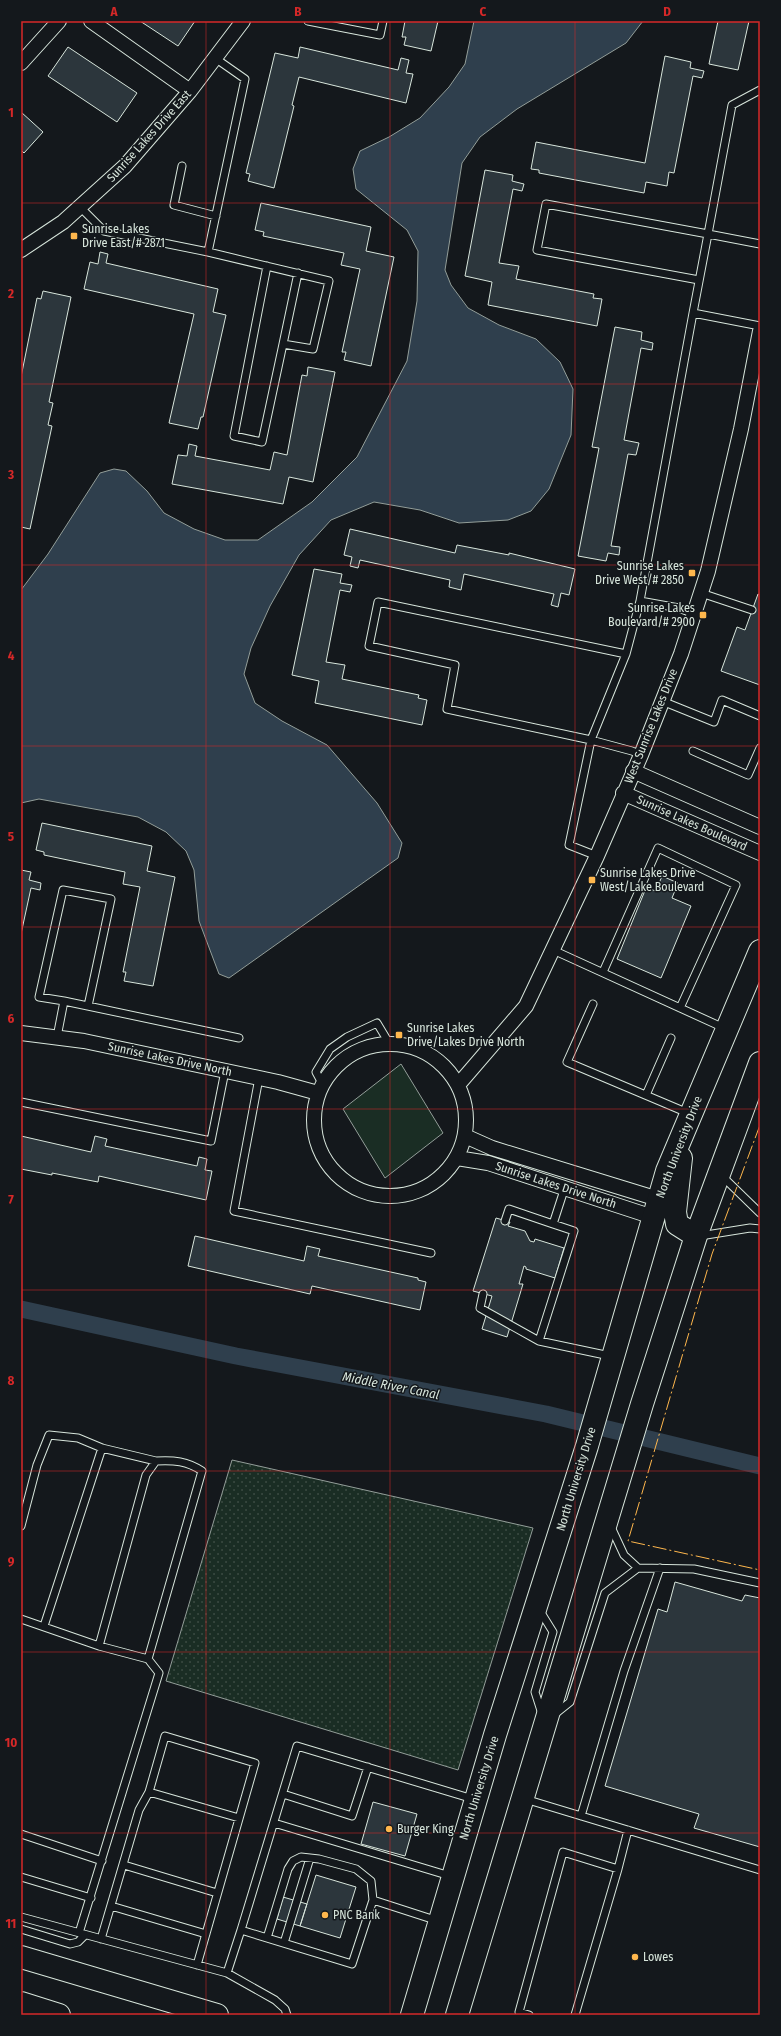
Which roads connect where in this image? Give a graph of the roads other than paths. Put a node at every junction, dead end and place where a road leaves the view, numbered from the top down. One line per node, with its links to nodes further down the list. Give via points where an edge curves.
1 (59, 21): 8 (street)
2 (91, 21): 10 (street)
3 (243, 21): 7 (street, Sunrise Lakes Drive East)
4 (308, 21): 6 (lane)
5 (383, 21): 6 (lane, via 380,35)
6 (338, 24)
7 (215, 58): 10 (street, Sunrise Lakes Drive East); 13 (lane, via 245,79)
8 (21, 63)
9 (760, 90): 14 (lane, via 732,105)
10 (190, 91): 12 (street, Sunrise Lakes Drive East, via 125,166)
11 (182, 166): 13 (lane, via 174,205)
12 (80, 207): 16 (street, Sunrise Lakes Drive East, via 63,222); 17 (lane, via 104,230)
13 (216, 216): 17 (lane)
14 (708, 234): 15 (lane); 20 (lane); 20 (lane, via 546,204 537,250)
15 (760, 244)
16 (21, 250)
17 (208, 252): 18 (lane)
18 (268, 266): 19 (lane); 24 (lane, via 234,436 262,442)
19 (298, 273): 24 (lane); 24 (lane, via 329,281 313,350)
20 (699, 280): 21 (lane)
21 (693, 314): 22 (lane); 26 (lane)
22 (760, 326)
23 (760, 330): 25 (street, West Sunrise Lakes Drive, via 741,429)
24 (283, 344)
25 (701, 593): 27 (lane); 28 (street, West Sunrise Lakes Drive)
26 (640, 601): 28 (lane, via 679,608); 29 (lane)
27 (752, 610)
28 (694, 614): 30 (street, West Sunrise Lakes Drive)
29 (626, 654): 32 (lane); 32 (lane, via 378,602 369,646 455,665 447,709)
30 (662, 702): 31 (lane, via 714,722 722,700); 35 (street, West Sunrise Lakes Drive)
31 (760, 716)
32 (591, 740): 35 (lane); 40 (lane, via 569,845)
33 (760, 748): 34 (lane, via 748,775)
34 (693, 751)
35 (641, 755): 36 (street, West Sunrise Lakes Drive)
36 (633, 771): 37 (street, West Sunrise Lakes Drive); 38 (street, Sunrise Lakes Boulevard)
37 (623, 793): 39 (street, Sunrise Lakes Boulevard); 40 (street, West Sunrise Lakes Drive)
38 (760, 827)
39 (760, 853)
40 (597, 856): 41 (street, West Sunrise Lakes Drive)
41 (553, 950): 43 (lane); 57 (street, West Sunrise Lakes Drive, via 526,1006)
42 (760, 951): 48 (main road, North University Drive)
43 (603, 972): 47 (lane); 47 (lane, via 658,848 736,885)
44 (64, 1001): 46 (lane); 46 (lane, via 39,997 63,890 111,899); 50 (lane)
45 (593, 1004): 59 (lane, via 567,1062)
46 (88, 1006): 51 (lane)
47 (680, 1008): 48 (lane)
48 (726, 1029): 61 (main road, North University Drive)
49 (21, 1033): 50 (street, Sunrise Lakes Drive North)
50 (57, 1037): 55 (street, Sunrise Lakes Drive North)
51 (239, 1038)
52 (671, 1038): 59 (lane)
53 (389, 1043): 57 (street, via 410,1046 429,1054 446,1068); 58 (street, via 366,1047 346,1057 329,1073); 58 (lane, via 377,1023 347,1037 330,1049 316,1072)
54 (760, 1063): 64 (main road)
55 (225, 1070): 56 (street, Sunrise Lakes Drive North); 60 (lane, via 211,1141)
56 (259, 1078): 58 (street, Sunrise Lakes Drive North); 72 (lane, via 234,1212)
57 (458, 1085): 62 (street, via 465,1101)
58 (320, 1088): 63 (street, via 314,1111 319,1149 328,1165 341,1179 357,1190 395,1197 414,1193 431,1185 446,1173)
59 (646, 1095): 61 (lane)
60 (21, 1102)
61 (687, 1122): 66 (main road, North University Drive); 71 (main road, via 675,1212 677,1224)
62 (465, 1136): 63 (street); 66 (street, Sunrise Lakes Drive North)
63 (457, 1158): 65 (street, Sunrise Lakes Drive North, via 488,1163)
64 (719, 1173): 67 (lane); 71 (main road)
65 (565, 1187): 66 (street, Sunrise Lakes Drive North); 69 (lane)
66 (655, 1208): 75 (main road, North University Drive)
67 (760, 1214)
68 (505, 1221): 69 (lane, via 508,1209)
69 (553, 1224): 74 (lane, via 574,1231)
70 (760, 1229): 71 (lane, via 750,1228)
71 (696, 1236): 78 (main road)
72 (431, 1253)
73 (483, 1294): 74 (lane, via 480,1308)
74 (539, 1342): 75 (lane)
75 (612, 1356): 83 (main road, North University Drive, via 587,1446)
76 (102, 1448): 77 (lane); 79 (lane, via 78,1438 49,1435 37,1465); 85 (lane)
77 (156, 1461): 86 (lane, via 146,1476); 87 (lane, via 176,1460 202,1471)
78 (608, 1512): 80 (lane, via 612,1532 624,1555); 88 (main road)
79 (21, 1526)
80 (638, 1568): 81 (lane); 88 (lane, via 605,1593 570,1702)
81 (660, 1568): 82 (lane, via 694,1569); 94 (lane, via 624,1671)
82 (760, 1583)
83 (536, 1606): 88 (lane, via 553,1632 534,1692); 93 (main road, North University Drive)
84 (21, 1619): 85 (lane)
85 (44, 1626): 86 (lane)
86 (99, 1646): 87 (lane)
87 (148, 1659): 100 (lane, via 159,1673)
88 (545, 1722): 92 (main road)
89 (368, 1767): 91 (lane, via 352,1816); 91 (lane, via 297,1746); 93 (lane)
90 (149, 1792): 95 (lane); 95 (lane, via 165,1736 255,1763); 101 (lane, via 139,1810)
91 (283, 1794): 96 (lane)
92 (522, 1798): 94 (lane); 127 (main road)
93 (476, 1800): 105 (main road, North University Drive)
94 (581, 1816): 97 (lane)
95 (239, 1818): 106 (lane)
96 (274, 1823): 105 (lane); 113 (lane)
97 (628, 1830): 102 (lane); 103 (lane)
98 (21, 1834): 100 (lane)
99 (310, 1858): 108 (lane, via 356,1869 371,1881); 116 (lane, via 301,1857 293,1861 279,1896); 118 (lane)
100 (102, 1861): 107 (lane)
101 (124, 1865): 106 (lane); 109 (lane)
102 (618, 1869): 128 (lane, via 563,1852 519,2012); 129 (lane)
103 (760, 1870)
104 (21, 1877): 107 (lane)
105 (453, 1877): 111 (main road, North University Drive)
106 (217, 1893): 115 (lane)
107 (91, 1898): 114 (lane)
108 (374, 1900): 111 (lane); 118 (lane, via 352,1964)
109 (111, 1906): 115 (lane); 117 (lane)
110 (21, 1917): 114 (lane)
111 (440, 1921): 126 (main road, North University Drive)
112 (21, 1929): 114 (lane, via 70,1944 78,1942)
113 (242, 1930): 116 (lane); 121 (lane)
114 (82, 1934): 117 (lane)
115 (206, 1934): 120 (lane)
116 (267, 1938): 118 (lane)
117 (101, 1939): 120 (lane)
118 (284, 1943)
119 (21, 1957): 124 (main road)
120 (196, 1965): 121 (lane)
121 (227, 1973): 125 (lane, via 275,2000 285,2009)
122 (21, 2003): 123 (main road)
123 (59, 2015)
124 (217, 2015)
125 (287, 2015)
126 (412, 2015)
127 (457, 2015)
128 (529, 2015)
129 (575, 2015)

